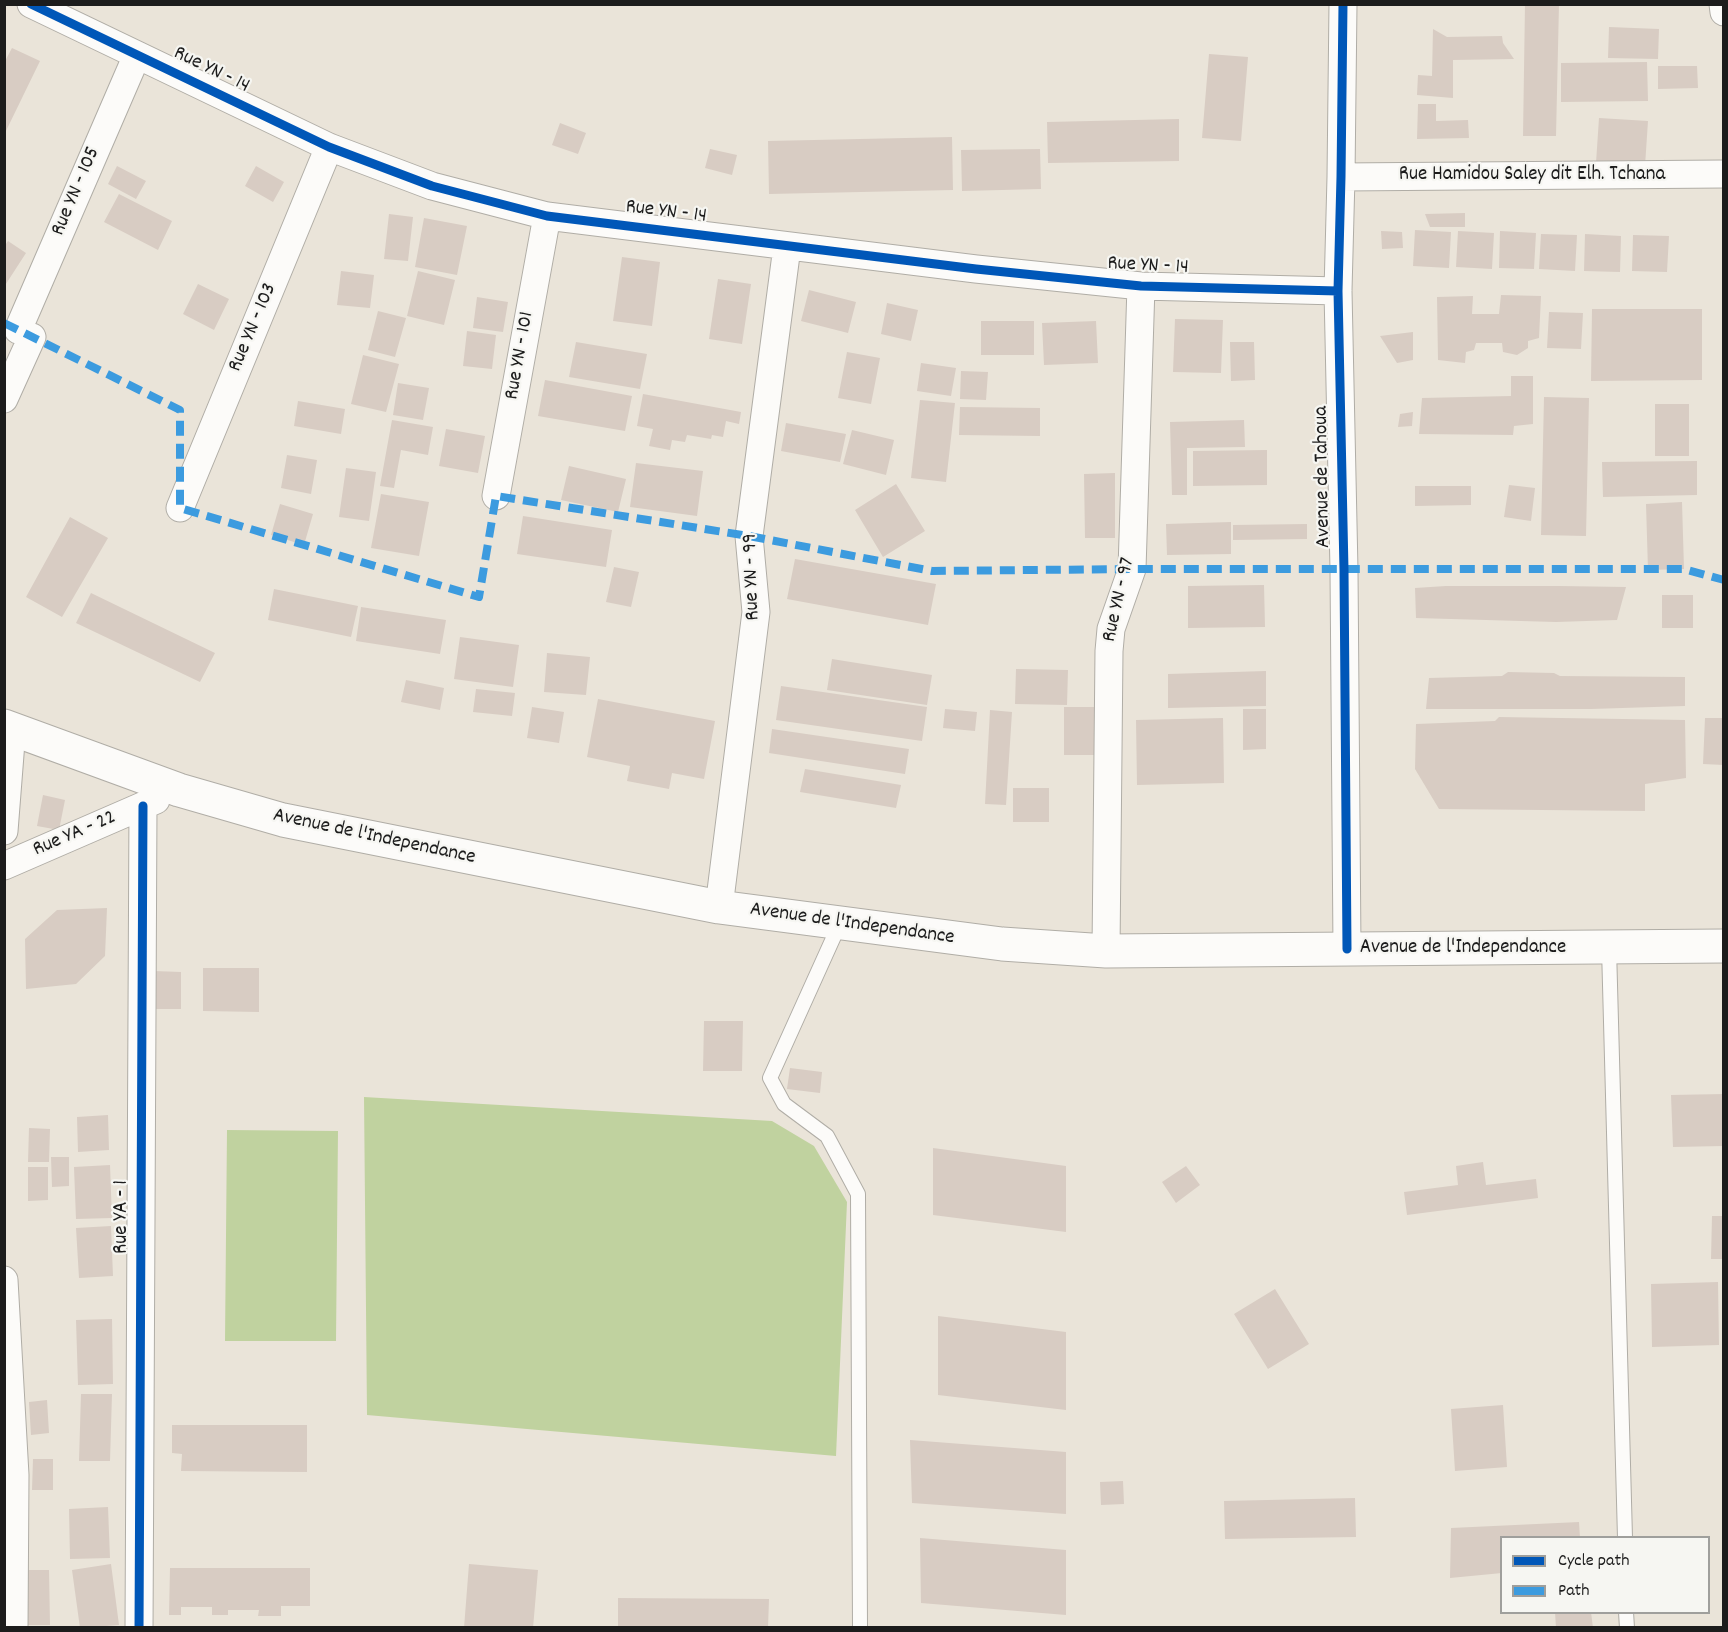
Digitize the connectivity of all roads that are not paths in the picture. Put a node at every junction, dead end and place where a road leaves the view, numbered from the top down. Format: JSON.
{"nodes":[{"id":1,"x":31,"y":4,"type":"edge"},
{"id":2,"x":1343,"y":4,"type":"edge"},
{"id":3,"x":1723,"y":4,"type":"edge"},
{"id":4,"x":1724,"y":12,"type":"edge"},
{"id":5,"x":137,"y":55,"type":"junction"},
{"id":6,"x":329,"y":147,"type":"junction"},
{"id":7,"x":1724,"y":174,"type":"edge"},
{"id":8,"x":1341,"y":177,"type":"junction"},
{"id":9,"x":546,"y":216,"type":"junction"},
{"id":10,"x":787,"y":247,"type":"junction"},
{"id":11,"x":1141,"y":286,"type":"junction"},
{"id":12,"x":1338,"y":291,"type":"junction"},
{"id":13,"x":4,"y":399,"type":"edge"},
{"id":14,"x":496,"y":496,"type":"dead end"},
{"id":15,"x":180,"y":508,"type":"dead end"},
{"id":16,"x":8,"y":728,"type":"edge"},
{"id":17,"x":179,"y":790,"type":"junction"},
{"id":18,"x":143,"y":806,"type":"junction"},
{"id":19,"x":4,"y":831,"type":"edge"},
{"id":20,"x":4,"y":866,"type":"edge"},
{"id":21,"x":719,"y":907,"type":"junction"},
{"id":22,"x":840,"y":923,"type":"junction"},
{"id":23,"x":1724,"y":946,"type":"edge"},
{"id":24,"x":1610,"y":948,"type":"junction"},
{"id":25,"x":1347,"y":949,"type":"junction"},
{"id":26,"x":1106,"y":951,"type":"junction"},
{"id":27,"x":4,"y":1280,"type":"edge"},
{"id":28,"x":10,"y":1475,"type":"edge"},
{"id":29,"x":1624,"y":1536,"type":"edge"},
{"id":30,"x":14,"y":1628,"type":"edge"},
{"id":31,"x":139,"y":1628,"type":"edge"},
{"id":32,"x":860,"y":1628,"type":"edge"}],
"edges":[{"from":1,"to":5,"type":"street","name":"Rue YN - 14"},
{"from":2,"to":8,"type":"street","name":"Avenue de Tahoua"},
{"from":3,"to":4,"type":"street"},
{"from":5,"to":6,"type":"street","name":"Rue YN - 14"},
{"from":5,"to":13,"type":"street","name":"Rue YN - 105"},
{"from":6,"to":9,"type":"street","name":"Rue YN - 14"},
{"from":6,"to":15,"type":"street","name":"Rue YN - 103"},
{"from":7,"to":8,"type":"street","name":"Rue Hamidou Saley dit Elh. Tchana"},
{"from":8,"to":12,"type":"street","name":"Avenue de Tahoua"},
{"from":9,"to":10,"type":"street","name":"Rue YN - 14"},
{"from":9,"to":14,"type":"street","name":"Rue YN - 101"},
{"from":10,"to":11,"type":"street","name":"Rue YN - 14"},
{"from":10,"to":21,"type":"street","name":"Rue YN - 99"},
{"from":11,"to":12,"type":"street","name":"Rue YN - 14"},
{"from":11,"to":26,"type":"street","name":"Rue YN - 97"},
{"from":12,"to":25,"type":"street","name":"Avenue de Tahoua"},
{"from":16,"to":17,"type":"highway","name":"Avenue de l'Independance"},
{"from":16,"to":19,"type":"street"},
{"from":17,"to":18,"type":"street","name":"Rue YA - 22"},
{"from":17,"to":21,"type":"highway","name":"Avenue de l'Independance"},
{"from":18,"to":20,"type":"street","name":"Rue YA - 22"},
{"from":18,"to":31,"type":"street","name":"Rue YA - 1"},
{"from":21,"to":22,"type":"highway","name":"Avenue de l'Independance"},
{"from":22,"to":26,"type":"highway","name":"Avenue de l'Independance"},
{"from":22,"to":32,"type":"lane"},
{"from":23,"to":24,"type":"highway","name":"Avenue de l'Independance"},
{"from":24,"to":25,"type":"highway","name":"Avenue de l'Independance"},
{"from":24,"to":29,"type":"lane"},
{"from":25,"to":26,"type":"highway","name":"Avenue de l'Independance"},
{"from":27,"to":28,"type":"street"},
{"from":28,"to":30,"type":"street"}]}
